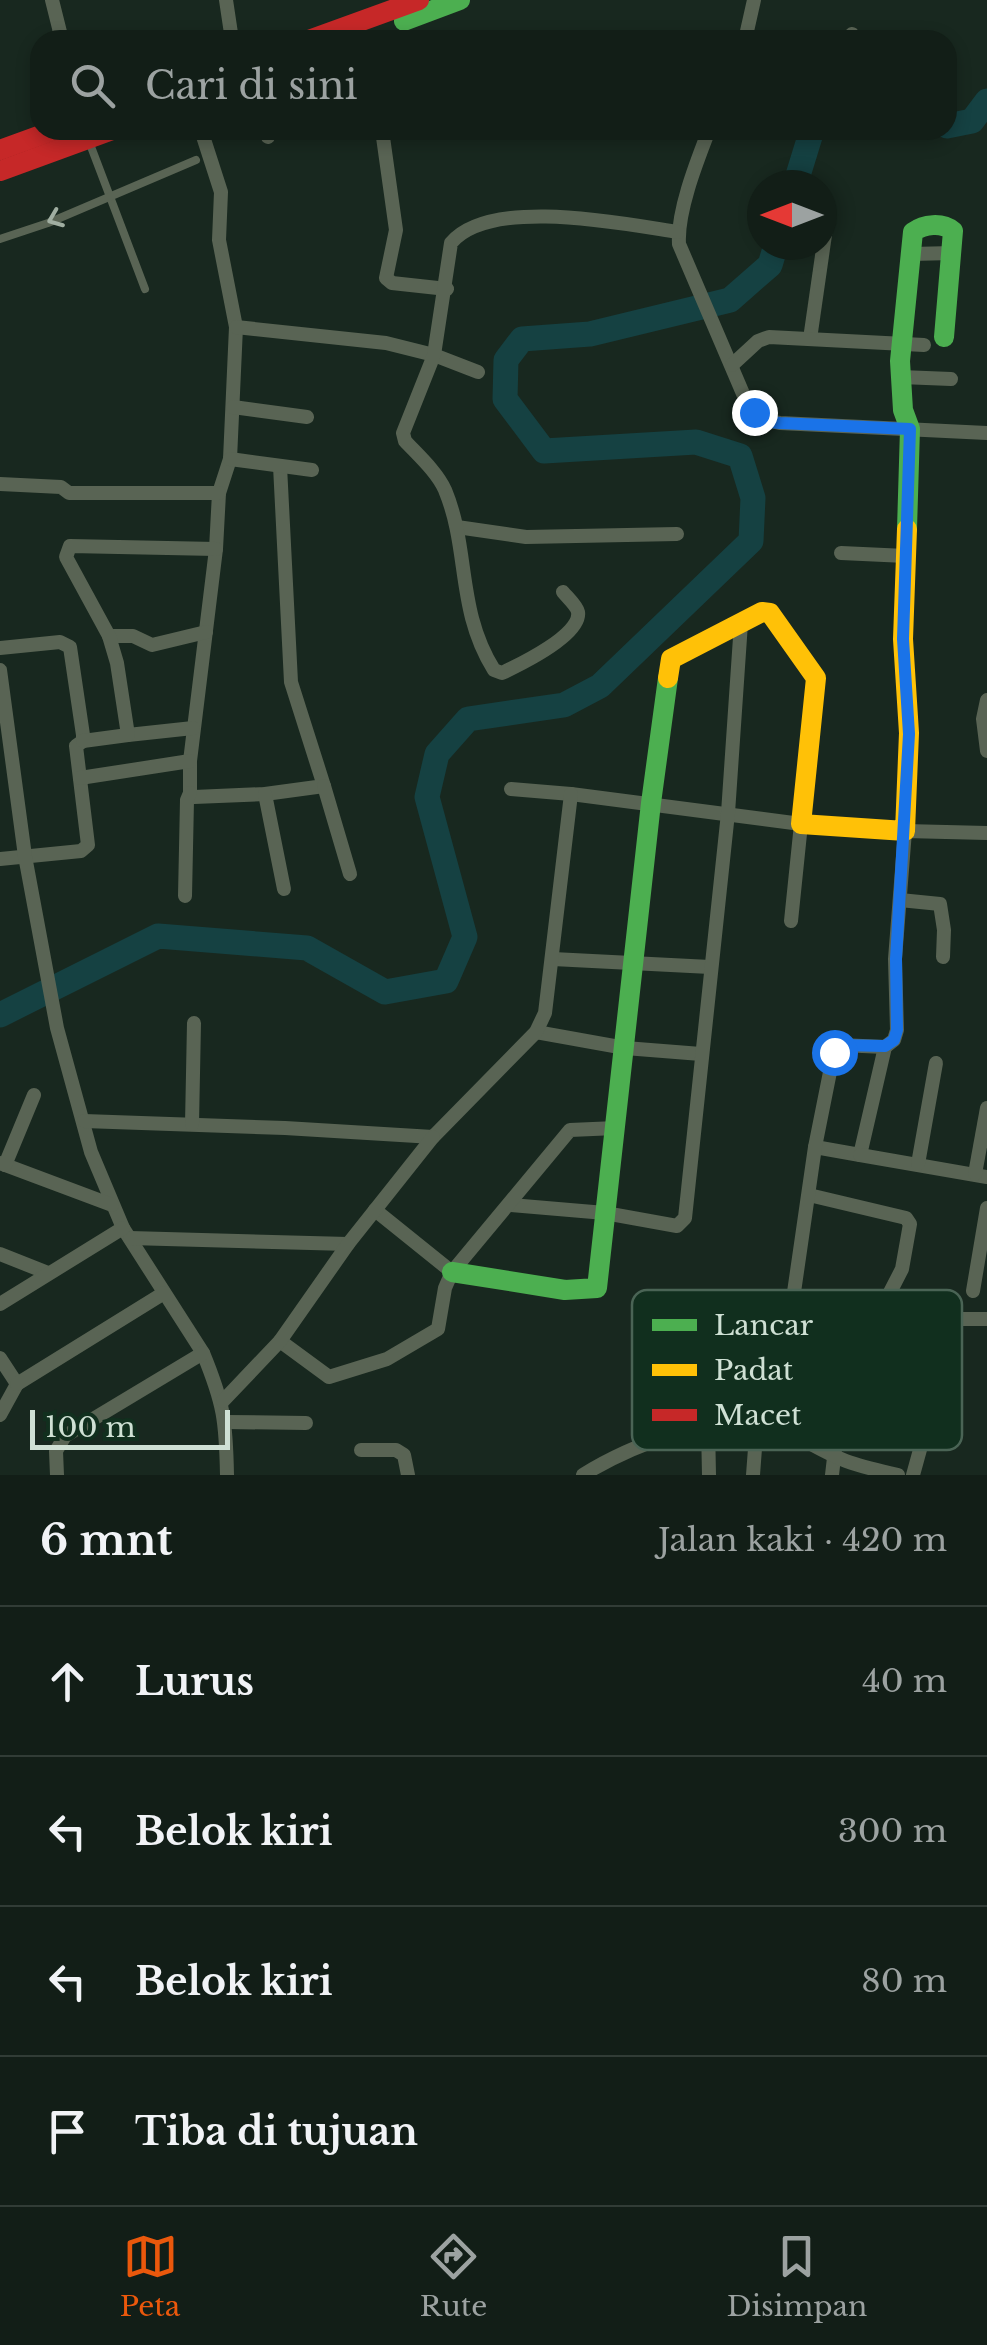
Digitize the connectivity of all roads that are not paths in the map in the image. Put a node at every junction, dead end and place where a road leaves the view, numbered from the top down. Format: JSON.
{"nodes":[{"id":1,"x":52,"y":0,"type":"edge"},
{"id":2,"x":226,"y":0,"type":"edge"},
{"id":3,"x":419,"y":0,"type":"edge"},
{"id":4,"x":460,"y":0,"type":"edge"},
{"id":5,"x":754,"y":0,"type":"edge"},
{"id":6,"x":60,"y":30,"type":"edge"},
{"id":7,"x":230,"y":30,"type":"edge"},
{"id":8,"x":336,"y":30,"type":"edge"},
{"id":9,"x":378,"y":30,"type":"edge"},
{"id":10,"x":747,"y":30,"type":"edge"},
{"id":11,"x":30,"y":139,"type":"edge"},
{"id":12,"x":88,"y":140,"type":"joint"},
{"id":13,"x":204,"y":140,"type":"edge"},
{"id":14,"x":383,"y":140,"type":"edge"},
{"id":15,"x":706,"y":140,"type":"edge"},
{"id":16,"x":0,"y":150,"type":"edge"},
{"id":17,"x":196,"y":160,"type":"dead end"},
{"id":18,"x":0,"y":171,"type":"edge"},
{"id":19,"x":109,"y":196,"type":"junction"},
{"id":20,"x":678,"y":232,"type":"junction"},
{"id":21,"x":0,"y":239,"type":"edge"},
{"id":22,"x":821,"y":260,"type":"edge"},
{"id":23,"x":145,"y":289,"type":"dead end"},
{"id":24,"x":446,"y":289,"type":"junction"},
{"id":25,"x":236,"y":327,"type":"junction"},
{"id":26,"x":810,"y":340,"type":"junction"},
{"id":27,"x":934,"y":341,"type":"joint"},
{"id":28,"x":901,"y":345,"type":"junction"},
{"id":29,"x":434,"y":356,"type":"junction"},
{"id":30,"x":730,"y":360,"type":"junction"},
{"id":31,"x":478,"y":372,"type":"dead end"},
{"id":32,"x":901,"y":377,"type":"junction"},
{"id":33,"x":951,"y":378,"type":"dead end"},
{"id":34,"x":233,"y":407,"type":"junction"},
{"id":35,"x":307,"y":417,"type":"dead end"},
{"id":36,"x":910,"y":429,"type":"junction"},
{"id":37,"x":987,"y":433,"type":"edge"},
{"id":38,"x":230,"y":459,"type":"junction"},
{"id":39,"x":280,"y":466,"type":"junction"},
{"id":40,"x":312,"y":470,"type":"dead end"},
{"id":41,"x":0,"y":484,"type":"edge"},
{"id":42,"x":218,"y":493,"type":"junction"},
{"id":43,"x":457,"y":527,"type":"junction"},
{"id":44,"x":677,"y":534,"type":"dead end"},
{"id":45,"x":216,"y":549,"type":"junction"},
{"id":46,"x":841,"y":553,"type":"dead end"},
{"id":47,"x":906,"y":556,"type":"junction"},
{"id":48,"x":563,"y":592,"type":"dead end"},
{"id":49,"x":741,"y":624,"type":"junction"},
{"id":50,"x":206,"y":632,"type":"junction"},
{"id":51,"x":109,"y":636,"type":"junction"},
{"id":52,"x":0,"y":648,"type":"edge"},
{"id":53,"x":0,"y":670,"type":"edge"},
{"id":54,"x":987,"y":700,"type":"edge"},
{"id":55,"x":193,"y":728,"type":"junction"},
{"id":56,"x":128,"y":735,"type":"junction"},
{"id":57,"x":83,"y":742,"type":"junction"},
{"id":58,"x":987,"y":752,"type":"edge"},
{"id":59,"x":190,"y":761,"type":"junction"},
{"id":60,"x":80,"y":778,"type":"junction"},
{"id":61,"x":324,"y":786,"type":"junction"},
{"id":62,"x":511,"y":789,"type":"dead end"},
{"id":63,"x":190,"y":793,"type":"junction"},
{"id":64,"x":266,"y":794,"type":"junction"},
{"id":65,"x":571,"y":794,"type":"junction"},
{"id":66,"x":650,"y":804,"type":"junction"},
{"id":67,"x":728,"y":813,"type":"junction"},
{"id":68,"x":801,"y":824,"type":"junction"},
{"id":69,"x":905,"y":832,"type":"junction"},
{"id":70,"x":987,"y":833,"type":"edge"},
{"id":71,"x":25,"y":856,"type":"junction"},
{"id":72,"x":0,"y":860,"type":"edge"},
{"id":73,"x":350,"y":874,"type":"dead end"},
{"id":74,"x":284,"y":889,"type":"dead end"},
{"id":75,"x":186,"y":896,"type":"dead end"},
{"id":76,"x":900,"y":900,"type":"junction"},
{"id":77,"x":791,"y":920,"type":"dead end"},
{"id":78,"x":943,"y":957,"type":"dead end"},
{"id":79,"x":552,"y":958,"type":"junction"},
{"id":80,"x":634,"y":964,"type":"junction"},
{"id":81,"x":710,"y":967,"type":"junction"},
{"id":82,"x":194,"y":1024,"type":"dead end"},
{"id":83,"x":536,"y":1032,"type":"junction"},
{"id":84,"x":885,"y":1046,"type":"junction"},
{"id":85,"x":626,"y":1048,"type":"junction"},
{"id":86,"x":701,"y":1054,"type":"junction"},
{"id":87,"x":936,"y":1063,"type":"dead end"},
{"id":88,"x":34,"y":1095,"type":"dead end"},
{"id":89,"x":987,"y":1108,"type":"edge"},
{"id":90,"x":84,"y":1122,"type":"junction"},
{"id":91,"x":192,"y":1124,"type":"junction"},
{"id":92,"x":616,"y":1128,"type":"junction"},
{"id":93,"x":433,"y":1137,"type":"junction"},
{"id":94,"x":815,"y":1147,"type":"junction"},
{"id":95,"x":860,"y":1155,"type":"junction"},
{"id":96,"x":2,"y":1164,"type":"edge"},
{"id":97,"x":918,"y":1164,"type":"junction"},
{"id":98,"x":981,"y":1176,"type":"edge"},
{"id":99,"x":810,"y":1195,"type":"junction"},
{"id":100,"x":112,"y":1205,"type":"junction"},
{"id":101,"x":511,"y":1205,"type":"junction"},
{"id":102,"x":987,"y":1208,"type":"edge"},
{"id":103,"x":375,"y":1210,"type":"junction"},
{"id":104,"x":606,"y":1213,"type":"junction"},
{"id":105,"x":127,"y":1233,"type":"junction"},
{"id":106,"x":348,"y":1244,"type":"junction"},
{"id":107,"x":0,"y":1254,"type":"edge"},
{"id":108,"x":48,"y":1272,"type":"junction"},
{"id":109,"x":452,"y":1272,"type":"junction"},
{"id":110,"x":795,"y":1290,"type":"edge"},
{"id":111,"x":891,"y":1290,"type":"edge"},
{"id":112,"x":973,"y":1291,"type":"dead end"},
{"id":113,"x":164,"y":1294,"type":"junction"},
{"id":114,"x":0,"y":1304,"type":"edge"},
{"id":115,"x":280,"y":1341,"type":"junction"},
{"id":116,"x":203,"y":1353,"type":"junction"},
{"id":117,"x":0,"y":1358,"type":"edge"},
{"id":118,"x":17,"y":1384,"type":"junction"},
{"id":119,"x":222,"y":1401,"type":"junction"},
{"id":120,"x":0,"y":1415,"type":"edge"},
{"id":121,"x":226,"y":1422,"type":"junction"},
{"id":122,"x":306,"y":1422,"type":"dead end"},
{"id":123,"x":361,"y":1450,"type":"dead end"},
{"id":124,"x":634,"y":1450,"type":"edge"},
{"id":125,"x":708,"y":1450,"type":"edge"},
{"id":126,"x":755,"y":1450,"type":"edge"},
{"id":127,"x":822,"y":1450,"type":"edge"},
{"id":128,"x":835,"y":1450,"type":"edge"},
{"id":129,"x":921,"y":1450,"type":"edge"},
{"id":130,"x":834,"y":1456,"type":"junction"},
{"id":131,"x":57,"y":1475,"type":"edge"},
{"id":132,"x":227,"y":1475,"type":"edge"},
{"id":133,"x":408,"y":1475,"type":"edge"},
{"id":134,"x":583,"y":1475,"type":"edge"},
{"id":135,"x":709,"y":1475,"type":"edge"},
{"id":136,"x":753,"y":1475,"type":"edge"},
{"id":137,"x":832,"y":1475,"type":"edge"},
{"id":138,"x":898,"y":1475,"type":"edge"},
{"id":139,"x":914,"y":1475,"type":"edge"}],
"edges":[{"from":1,"to":6,"type":"street"},
{"from":2,"to":7,"type":"street"},
{"from":3,"to":8,"type":"main road"},
{"from":4,"to":9,"type":"main road"},
{"from":5,"to":10,"type":"street"},
{"from":11,"to":16,"type":"main road"},
{"from":12,"to":18,"type":"main road"},
{"from":12,"to":19,"type":"lane"},
{"from":13,"to":25,"type":"street"},
{"from":14,"to":24,"type":"street"},
{"from":15,"to":20,"type":"street"},
{"from":17,"to":19,"type":"lane"},
{"from":19,"to":21,"type":"lane","one_way":true},
{"from":19,"to":23,"type":"lane"},
{"from":20,"to":24,"type":"street"},
{"from":20,"to":30,"type":"street"},
{"from":22,"to":26,"type":"street"},
{"from":24,"to":29,"type":"street"},
{"from":25,"to":29,"type":"street"},
{"from":25,"to":34,"type":"street"},
{"from":26,"to":28,"type":"street"},
{"from":26,"to":30,"type":"street"},
{"from":27,"to":28,"type":"street"},
{"from":27,"to":28,"type":"main road"},
{"from":28,"to":32,"type":"main road"},
{"from":29,"to":31,"type":"street"},
{"from":29,"to":43,"type":"street"},
{"from":30,"to":36,"type":"street"},
{"from":32,"to":33,"type":"street"},
{"from":32,"to":36,"type":"main road"},
{"from":34,"to":35,"type":"street"},
{"from":34,"to":38,"type":"street"},
{"from":36,"to":37,"type":"street"},
{"from":36,"to":47,"type":"main road"},
{"from":38,"to":39,"type":"street"},
{"from":38,"to":42,"type":"street"},
{"from":39,"to":40,"type":"street"},
{"from":39,"to":61,"type":"street"},
{"from":41,"to":42,"type":"street"},
{"from":42,"to":45,"type":"street"},
{"from":43,"to":44,"type":"street"},
{"from":43,"to":48,"type":"street"},
{"from":45,"to":50,"type":"street"},
{"from":45,"to":51,"type":"street"},
{"from":46,"to":47,"type":"street"},
{"from":47,"to":69,"type":"main road"},
{"from":49,"to":66,"type":"main road"},
{"from":49,"to":67,"type":"street"},
{"from":49,"to":68,"type":"main road"},
{"from":50,"to":51,"type":"street"},
{"from":50,"to":55,"type":"street"},
{"from":51,"to":56,"type":"street"},
{"from":52,"to":57,"type":"street"},
{"from":53,"to":71,"type":"street"},
{"from":54,"to":58,"type":"street"},
{"from":55,"to":56,"type":"street"},
{"from":55,"to":59,"type":"street"},
{"from":56,"to":57,"type":"street"},
{"from":57,"to":60,"type":"street"},
{"from":59,"to":60,"type":"street"},
{"from":59,"to":63,"type":"street"},
{"from":60,"to":71,"type":"street"},
{"from":61,"to":64,"type":"street"},
{"from":61,"to":73,"type":"street"},
{"from":62,"to":65,"type":"street"},
{"from":63,"to":64,"type":"street"},
{"from":63,"to":75,"type":"street"},
{"from":64,"to":74,"type":"street"},
{"from":65,"to":66,"type":"street"},
{"from":65,"to":79,"type":"street"},
{"from":66,"to":67,"type":"street"},
{"from":66,"to":80,"type":"main road"},
{"from":67,"to":68,"type":"street"},
{"from":67,"to":81,"type":"street"},
{"from":68,"to":69,"type":"main road"},
{"from":68,"to":77,"type":"street"},
{"from":69,"to":70,"type":"street"},
{"from":69,"to":76,"type":"street"},
{"from":71,"to":72,"type":"street"},
{"from":71,"to":90,"type":"street"},
{"from":76,"to":78,"type":"street"},
{"from":76,"to":84,"type":"street"},
{"from":79,"to":80,"type":"street"},
{"from":79,"to":83,"type":"street"},
{"from":80,"to":81,"type":"street"},
{"from":80,"to":85,"type":"main road"},
{"from":81,"to":86,"type":"street"},
{"from":82,"to":91,"type":"street"},
{"from":83,"to":85,"type":"street"},
{"from":83,"to":93,"type":"street"},
{"from":84,"to":94,"type":"street"},
{"from":84,"to":95,"type":"street"},
{"from":85,"to":86,"type":"street"},
{"from":85,"to":92,"type":"main road"},
{"from":86,"to":104,"type":"street"},
{"from":87,"to":97,"type":"street"},
{"from":88,"to":96,"type":"street"},
{"from":89,"to":98,"type":"street"},
{"from":90,"to":91,"type":"street"},
{"from":90,"to":100,"type":"street"},
{"from":91,"to":93,"type":"street"},
{"from":92,"to":101,"type":"street"},
{"from":92,"to":104,"type":"main road"},
{"from":93,"to":103,"type":"street"},
{"from":94,"to":95,"type":"street"},
{"from":94,"to":99,"type":"street"},
{"from":95,"to":97,"type":"street"},
{"from":96,"to":100,"type":"street"},
{"from":97,"to":98,"type":"street"},
{"from":99,"to":110,"type":"street"},
{"from":99,"to":111,"type":"street"},
{"from":100,"to":105,"type":"street"},
{"from":101,"to":104,"type":"street"},
{"from":101,"to":109,"type":"street"},
{"from":102,"to":112,"type":"street"},
{"from":103,"to":106,"type":"street"},
{"from":103,"to":109,"type":"street"},
{"from":104,"to":109,"type":"main road"},
{"from":105,"to":106,"type":"street"},
{"from":105,"to":108,"type":"street"},
{"from":105,"to":113,"type":"street"},
{"from":106,"to":115,"type":"street"},
{"from":107,"to":108,"type":"street"},
{"from":108,"to":114,"type":"street"},
{"from":109,"to":115,"type":"street"},
{"from":113,"to":116,"type":"street"},
{"from":113,"to":118,"type":"street"},
{"from":115,"to":119,"type":"street"},
{"from":116,"to":119,"type":"street"},
{"from":116,"to":131,"type":"street"},
{"from":117,"to":118,"type":"street"},
{"from":118,"to":120,"type":"street"},
{"from":119,"to":121,"type":"street"},
{"from":121,"to":122,"type":"street"},
{"from":121,"to":132,"type":"street"},
{"from":123,"to":133,"type":"street"},
{"from":124,"to":134,"type":"street"},
{"from":125,"to":135,"type":"street"},
{"from":126,"to":136,"type":"street"},
{"from":127,"to":130,"type":"street"},
{"from":128,"to":130,"type":"street"},
{"from":129,"to":139,"type":"street"},
{"from":130,"to":137,"type":"street"},
{"from":130,"to":138,"type":"street"}]}
